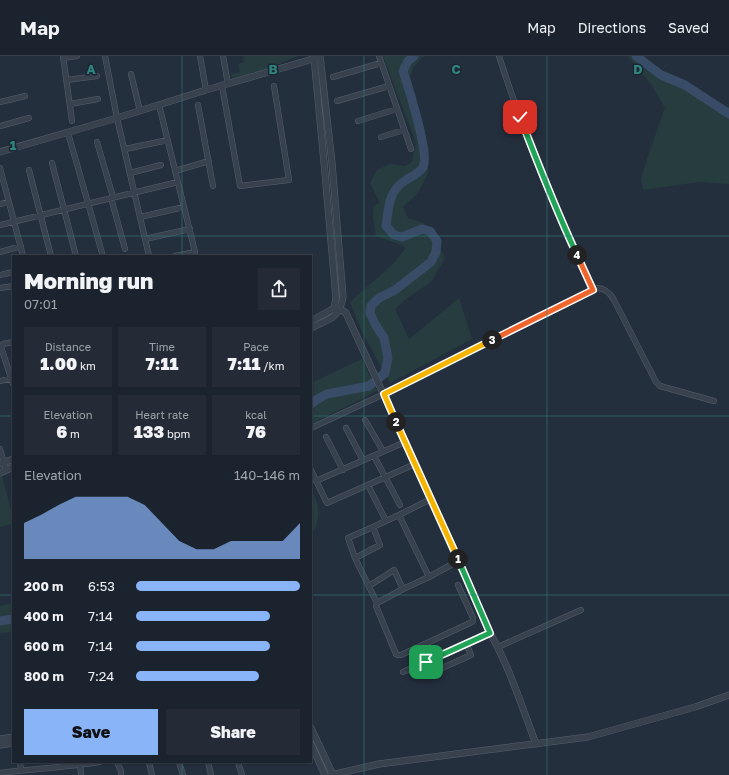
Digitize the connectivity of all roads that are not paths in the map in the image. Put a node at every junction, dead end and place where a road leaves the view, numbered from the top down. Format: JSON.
{"nodes":[{"id":1,"x":77,"y":56,"type":"edge"},
{"id":2,"x":105,"y":56,"type":"edge"},
{"id":3,"x":200,"y":56,"type":"edge"},
{"id":4,"x":223,"y":56,"type":"edge"},
{"id":5,"x":379,"y":56,"type":"edge"},
{"id":6,"x":499,"y":56,"type":"edge"},
{"id":7,"x":63,"y":57,"type":"edge"},
{"id":8,"x":317,"y":57,"type":"edge"},
{"id":9,"x":381,"y":63,"type":"junction"},
{"id":10,"x":131,"y":74,"type":"dead end"},
{"id":11,"x":97,"y":76,"type":"dead end"},
{"id":12,"x":333,"y":77,"type":"dead end"},
{"id":13,"x":66,"y":80,"type":"junction"},
{"id":14,"x":228,"y":84,"type":"junction"},
{"id":15,"x":222,"y":86,"type":"junction"},
{"id":16,"x":274,"y":86,"type":"dead end"},
{"id":17,"x":389,"y":86,"type":"junction"},
{"id":18,"x":206,"y":90,"type":"junction"},
{"id":19,"x":25,"y":96,"type":"dead end"},
{"id":20,"x":98,"y":99,"type":"dead end"},
{"id":21,"x":337,"y":101,"type":"dead end"},
{"id":22,"x":0,"y":102,"type":"edge"},
{"id":23,"x":70,"y":104,"type":"junction"},
{"id":24,"x":159,"y":105,"type":"junction"},
{"id":25,"x":198,"y":105,"type":"dead end"},
{"id":26,"x":397,"y":108,"type":"junction"},
{"id":27,"x":140,"y":111,"type":"junction"},
{"id":28,"x":29,"y":118,"type":"dead end"},
{"id":29,"x":117,"y":118,"type":"junction"},
{"id":30,"x":72,"y":121,"type":"dead end"},
{"id":31,"x":358,"y":121,"type":"dead end"},
{"id":32,"x":0,"y":126,"type":"edge"},
{"id":33,"x":404,"y":130,"type":"junction"},
{"id":34,"x":68,"y":133,"type":"junction"},
{"id":35,"x":381,"y":137,"type":"dead end"},
{"id":36,"x":168,"y":140,"type":"junction"},
{"id":37,"x":96,"y":142,"type":"dead end"},
{"id":38,"x":124,"y":149,"type":"junction"},
{"id":39,"x":411,"y":149,"type":"dead end"},
{"id":40,"x":0,"y":152,"type":"edge"},
{"id":41,"x":209,"y":161,"type":"junction"},
{"id":42,"x":52,"y":163,"type":"dead end"},
{"id":43,"x":161,"y":165,"type":"dead end"},
{"id":44,"x":0,"y":168,"type":"edge"},
{"id":45,"x":29,"y":170,"type":"dead end"},
{"id":46,"x":175,"y":171,"type":"junction"},
{"id":47,"x":130,"y":172,"type":"junction"},
{"id":48,"x":1,"y":179,"type":"edge"},
{"id":49,"x":178,"y":182,"type":"junction"},
{"id":50,"x":213,"y":186,"type":"dead end"},
{"id":51,"x":135,"y":192,"type":"junction"},
{"id":52,"x":112,"y":198,"type":"junction"},
{"id":53,"x":9,"y":202,"type":"junction"},
{"id":54,"x":88,"y":203,"type":"junction"},
{"id":55,"x":0,"y":204,"type":"edge"},
{"id":56,"x":184,"y":207,"type":"junction"},
{"id":57,"x":64,"y":209,"type":"junction"},
{"id":58,"x":41,"y":215,"type":"junction"},
{"id":59,"x":140,"y":217,"type":"junction"},
{"id":60,"x":14,"y":221,"type":"junction"},
{"id":61,"x":0,"y":225,"type":"edge"},
{"id":62,"x":190,"y":229,"type":"junction"},
{"id":63,"x":145,"y":239,"type":"junction"},
{"id":64,"x":21,"y":246,"type":"junction"},
{"id":65,"x":125,"y":249,"type":"dead end"},
{"id":66,"x":0,"y":252,"type":"edge"},
{"id":67,"x":102,"y":253,"type":"dead end"},
{"id":68,"x":23,"y":255,"type":"edge"},
{"id":69,"x":51,"y":255,"type":"edge"},
{"id":70,"x":76,"y":255,"type":"edge"},
{"id":71,"x":149,"y":255,"type":"edge"},
{"id":72,"x":182,"y":255,"type":"edge"},
{"id":73,"x":12,"y":272,"type":"edge"},
{"id":74,"x":0,"y":275,"type":"edge"},
{"id":75,"x":12,"y":286,"type":"edge"},
{"id":76,"x":0,"y":288,"type":"edge"},
{"id":77,"x":593,"y":290,"type":"junction"},
{"id":78,"x":337,"y":308,"type":"junction"},
{"id":79,"x":312,"y":320,"type":"edge"},
{"id":80,"x":312,"y":328,"type":"edge"},
{"id":81,"x":12,"y":342,"type":"edge"},
{"id":82,"x":12,"y":380,"type":"edge"},
{"id":83,"x":0,"y":381,"type":"edge"},
{"id":84,"x":383,"y":392,"type":"junction"},
{"id":85,"x":714,"y":401,"type":"dead end"},
{"id":86,"x":365,"y":420,"type":"dead end"},
{"id":87,"x":312,"y":428,"type":"edge"},
{"id":88,"x":346,"y":428,"type":"dead end"},
{"id":89,"x":326,"y":436,"type":"dead end"},
{"id":90,"x":405,"y":442,"type":"junction"},
{"id":91,"x":0,"y":449,"type":"edge"},
{"id":92,"x":383,"y":451,"type":"junction"},
{"id":93,"x":374,"y":456,"type":"junction"},
{"id":94,"x":12,"y":459,"type":"edge"},
{"id":95,"x":363,"y":460,"type":"junction"},
{"id":96,"x":2,"y":464,"type":"edge"},
{"id":97,"x":415,"y":464,"type":"junction"},
{"id":98,"x":343,"y":470,"type":"junction"},
{"id":99,"x":3,"y":471,"type":"edge"},
{"id":100,"x":312,"y":472,"type":"edge"},
{"id":101,"x":386,"y":477,"type":"junction"},
{"id":102,"x":316,"y":480,"type":"junction"},
{"id":103,"x":368,"y":485,"type":"junction"},
{"id":104,"x":431,"y":500,"type":"junction"},
{"id":105,"x":400,"y":505,"type":"dead end"},
{"id":106,"x":399,"y":515,"type":"junction"},
{"id":107,"x":386,"y":521,"type":"junction"},
{"id":108,"x":372,"y":527,"type":"junction"},
{"id":109,"x":355,"y":558,"type":"junction"},
{"id":110,"x":458,"y":561,"type":"junction"},
{"id":111,"x":429,"y":577,"type":"junction"},
{"id":112,"x":458,"y":585,"type":"dead end"},
{"id":113,"x":369,"y":586,"type":"junction"},
{"id":114,"x":403,"y":589,"type":"junction"},
{"id":115,"x":472,"y":592,"type":"junction"},
{"id":116,"x":462,"y":596,"type":"junction"},
{"id":117,"x":376,"y":606,"type":"dead end"},
{"id":118,"x":581,"y":610,"type":"dead end"},
{"id":119,"x":490,"y":633,"type":"junction"},
{"id":120,"x":466,"y":643,"type":"junction"},
{"id":121,"x":498,"y":647,"type":"junction"},
{"id":122,"x":426,"y":662,"type":"junction"},
{"id":123,"x":403,"y":672,"type":"dead end"},
{"id":124,"x":729,"y":695,"type":"edge"},
{"id":125,"x":312,"y":730,"type":"edge"},
{"id":126,"x":12,"y":737,"type":"edge"},
{"id":127,"x":0,"y":739,"type":"edge"},
{"id":128,"x":12,"y":743,"type":"edge"},
{"id":129,"x":536,"y":744,"type":"junction"},
{"id":130,"x":0,"y":745,"type":"edge"},
{"id":131,"x":312,"y":746,"type":"edge"},
{"id":132,"x":20,"y":763,"type":"edge"},
{"id":133,"x":90,"y":763,"type":"edge"},
{"id":134,"x":118,"y":763,"type":"edge"},
{"id":135,"x":149,"y":763,"type":"edge"},
{"id":136,"x":180,"y":763,"type":"edge"},
{"id":137,"x":208,"y":763,"type":"edge"},
{"id":138,"x":238,"y":763,"type":"edge"},
{"id":139,"x":80,"y":764,"type":"edge"},
{"id":140,"x":21,"y":770,"type":"junction"},
{"id":141,"x":0,"y":773,"type":"edge"},
{"id":142,"x":81,"y":775,"type":"edge"},
{"id":143,"x":121,"y":775,"type":"edge"},
{"id":144,"x":152,"y":775,"type":"edge"},
{"id":145,"x":183,"y":775,"type":"edge"},
{"id":146,"x":211,"y":775,"type":"edge"},
{"id":147,"x":242,"y":775,"type":"edge"},
{"id":148,"x":325,"y":775,"type":"edge"},
{"id":149,"x":332,"y":775,"type":"edge"}],
"edges":[{"from":1,"to":7,"type":"street"},
{"from":2,"to":29,"type":"street"},
{"from":3,"to":18,"type":"street"},
{"from":4,"to":14,"type":"street"},
{"from":5,"to":9,"type":"street"},
{"from":6,"to":77,"type":"street"},
{"from":7,"to":13,"type":"street"},
{"from":8,"to":14,"type":"street"},
{"from":8,"to":78,"type":"street"},
{"from":9,"to":12,"type":"street"},
{"from":9,"to":17,"type":"street"},
{"from":10,"to":27,"type":"street"},
{"from":11,"to":13,"type":"street"},
{"from":13,"to":23,"type":"street"},
{"from":14,"to":15,"type":"street"},
{"from":15,"to":16,"type":"street"},
{"from":15,"to":18,"type":"street"},
{"from":17,"to":21,"type":"street"},
{"from":17,"to":26,"type":"street"},
{"from":18,"to":24,"type":"street"},
{"from":19,"to":22,"type":"street"},
{"from":20,"to":23,"type":"street"},
{"from":23,"to":30,"type":"street"},
{"from":24,"to":27,"type":"street"},
{"from":24,"to":36,"type":"street"},
{"from":25,"to":41,"type":"street"},
{"from":26,"to":31,"type":"street"},
{"from":26,"to":33,"type":"street"},
{"from":27,"to":29,"type":"street"},
{"from":28,"to":32,"type":"street"},
{"from":29,"to":34,"type":"street"},
{"from":29,"to":38,"type":"street"},
{"from":33,"to":35,"type":"street"},
{"from":33,"to":39,"type":"street"},
{"from":34,"to":40,"type":"street"},
{"from":34,"to":54,"type":"street"},
{"from":36,"to":38,"type":"street"},
{"from":36,"to":46,"type":"street"},
{"from":37,"to":52,"type":"street"},
{"from":38,"to":47,"type":"street"},
{"from":41,"to":46,"type":"street"},
{"from":41,"to":50,"type":"street"},
{"from":42,"to":57,"type":"street"},
{"from":43,"to":47,"type":"street"},
{"from":44,"to":48,"type":"street"},
{"from":45,"to":58,"type":"street"},
{"from":46,"to":49,"type":"street"},
{"from":47,"to":51,"type":"street"},
{"from":48,"to":53,"type":"street"},
{"from":49,"to":51,"type":"street"},
{"from":49,"to":56,"type":"street"},
{"from":51,"to":52,"type":"street"},
{"from":51,"to":59,"type":"street"},
{"from":52,"to":54,"type":"street"},
{"from":52,"to":65,"type":"street"},
{"from":53,"to":55,"type":"street"},
{"from":53,"to":60,"type":"street"},
{"from":54,"to":57,"type":"street"},
{"from":54,"to":67,"type":"street"},
{"from":56,"to":59,"type":"street"},
{"from":56,"to":62,"type":"street"},
{"from":57,"to":58,"type":"street"},
{"from":57,"to":70,"type":"street"},
{"from":58,"to":60,"type":"street"},
{"from":58,"to":69,"type":"street"},
{"from":59,"to":63,"type":"street"},
{"from":60,"to":61,"type":"street"},
{"from":60,"to":64,"type":"street"},
{"from":62,"to":63,"type":"street"},
{"from":62,"to":72,"type":"street"},
{"from":63,"to":71,"type":"street"},
{"from":64,"to":66,"type":"street"},
{"from":64,"to":68,"type":"street"},
{"from":73,"to":74,"type":"street"},
{"from":75,"to":76,"type":"street"},
{"from":77,"to":84,"type":"street"},
{"from":77,"to":85,"type":"street"},
{"from":78,"to":79,"type":"street"},
{"from":78,"to":80,"type":"street"},
{"from":78,"to":84,"type":"street"},
{"from":81,"to":82,"type":"street"},
{"from":82,"to":83,"type":"street"},
{"from":84,"to":87,"type":"street"},
{"from":84,"to":90,"type":"street"},
{"from":86,"to":92,"type":"street"},
{"from":88,"to":95,"type":"street"},
{"from":89,"to":98,"type":"street"},
{"from":90,"to":92,"type":"street"},
{"from":90,"to":97,"type":"street"},
{"from":91,"to":96,"type":"street"},
{"from":92,"to":93,"type":"street"},
{"from":93,"to":95,"type":"street"},
{"from":93,"to":101,"type":"street"},
{"from":94,"to":96,"type":"street"},
{"from":95,"to":98,"type":"street"},
{"from":96,"to":99,"type":"street"},
{"from":97,"to":101,"type":"street"},
{"from":97,"to":104,"type":"street"},
{"from":98,"to":102,"type":"street"},
{"from":100,"to":102,"type":"street"},
{"from":101,"to":103,"type":"street"},
{"from":101,"to":105,"type":"street"},
{"from":102,"to":103,"type":"street"},
{"from":103,"to":107,"type":"street"},
{"from":104,"to":106,"type":"street"},
{"from":104,"to":110,"type":"street"},
{"from":106,"to":107,"type":"street"},
{"from":106,"to":111,"type":"street"},
{"from":107,"to":108,"type":"street"},
{"from":108,"to":109,"type":"street"},
{"from":108,"to":109,"type":"street"},
{"from":109,"to":113,"type":"street"},
{"from":110,"to":111,"type":"street"},
{"from":110,"to":115,"type":"street"},
{"from":111,"to":114,"type":"street"},
{"from":112,"to":116,"type":"street"},
{"from":113,"to":114,"type":"street"},
{"from":113,"to":114,"type":"street"},
{"from":115,"to":116,"type":"street"},
{"from":115,"to":119,"type":"street"},
{"from":116,"to":117,"type":"street"},
{"from":118,"to":121,"type":"street"},
{"from":119,"to":120,"type":"street"},
{"from":119,"to":121,"type":"street"},
{"from":120,"to":122,"type":"street"},
{"from":120,"to":122,"type":"street"},
{"from":121,"to":129,"type":"street"},
{"from":122,"to":123,"type":"street"},
{"from":124,"to":129,"type":"street"},
{"from":125,"to":149,"type":"street"},
{"from":126,"to":127,"type":"street"},
{"from":128,"to":130,"type":"street"},
{"from":129,"to":149,"type":"street"},
{"from":131,"to":148,"type":"street"},
{"from":132,"to":140,"type":"street"},
{"from":133,"to":139,"type":"street"},
{"from":134,"to":143,"type":"street"},
{"from":135,"to":144,"type":"street"},
{"from":136,"to":145,"type":"street"},
{"from":137,"to":146,"type":"street"},
{"from":138,"to":147,"type":"street"},
{"from":139,"to":140,"type":"street"},
{"from":139,"to":142,"type":"street"},
{"from":140,"to":141,"type":"street"}]}
